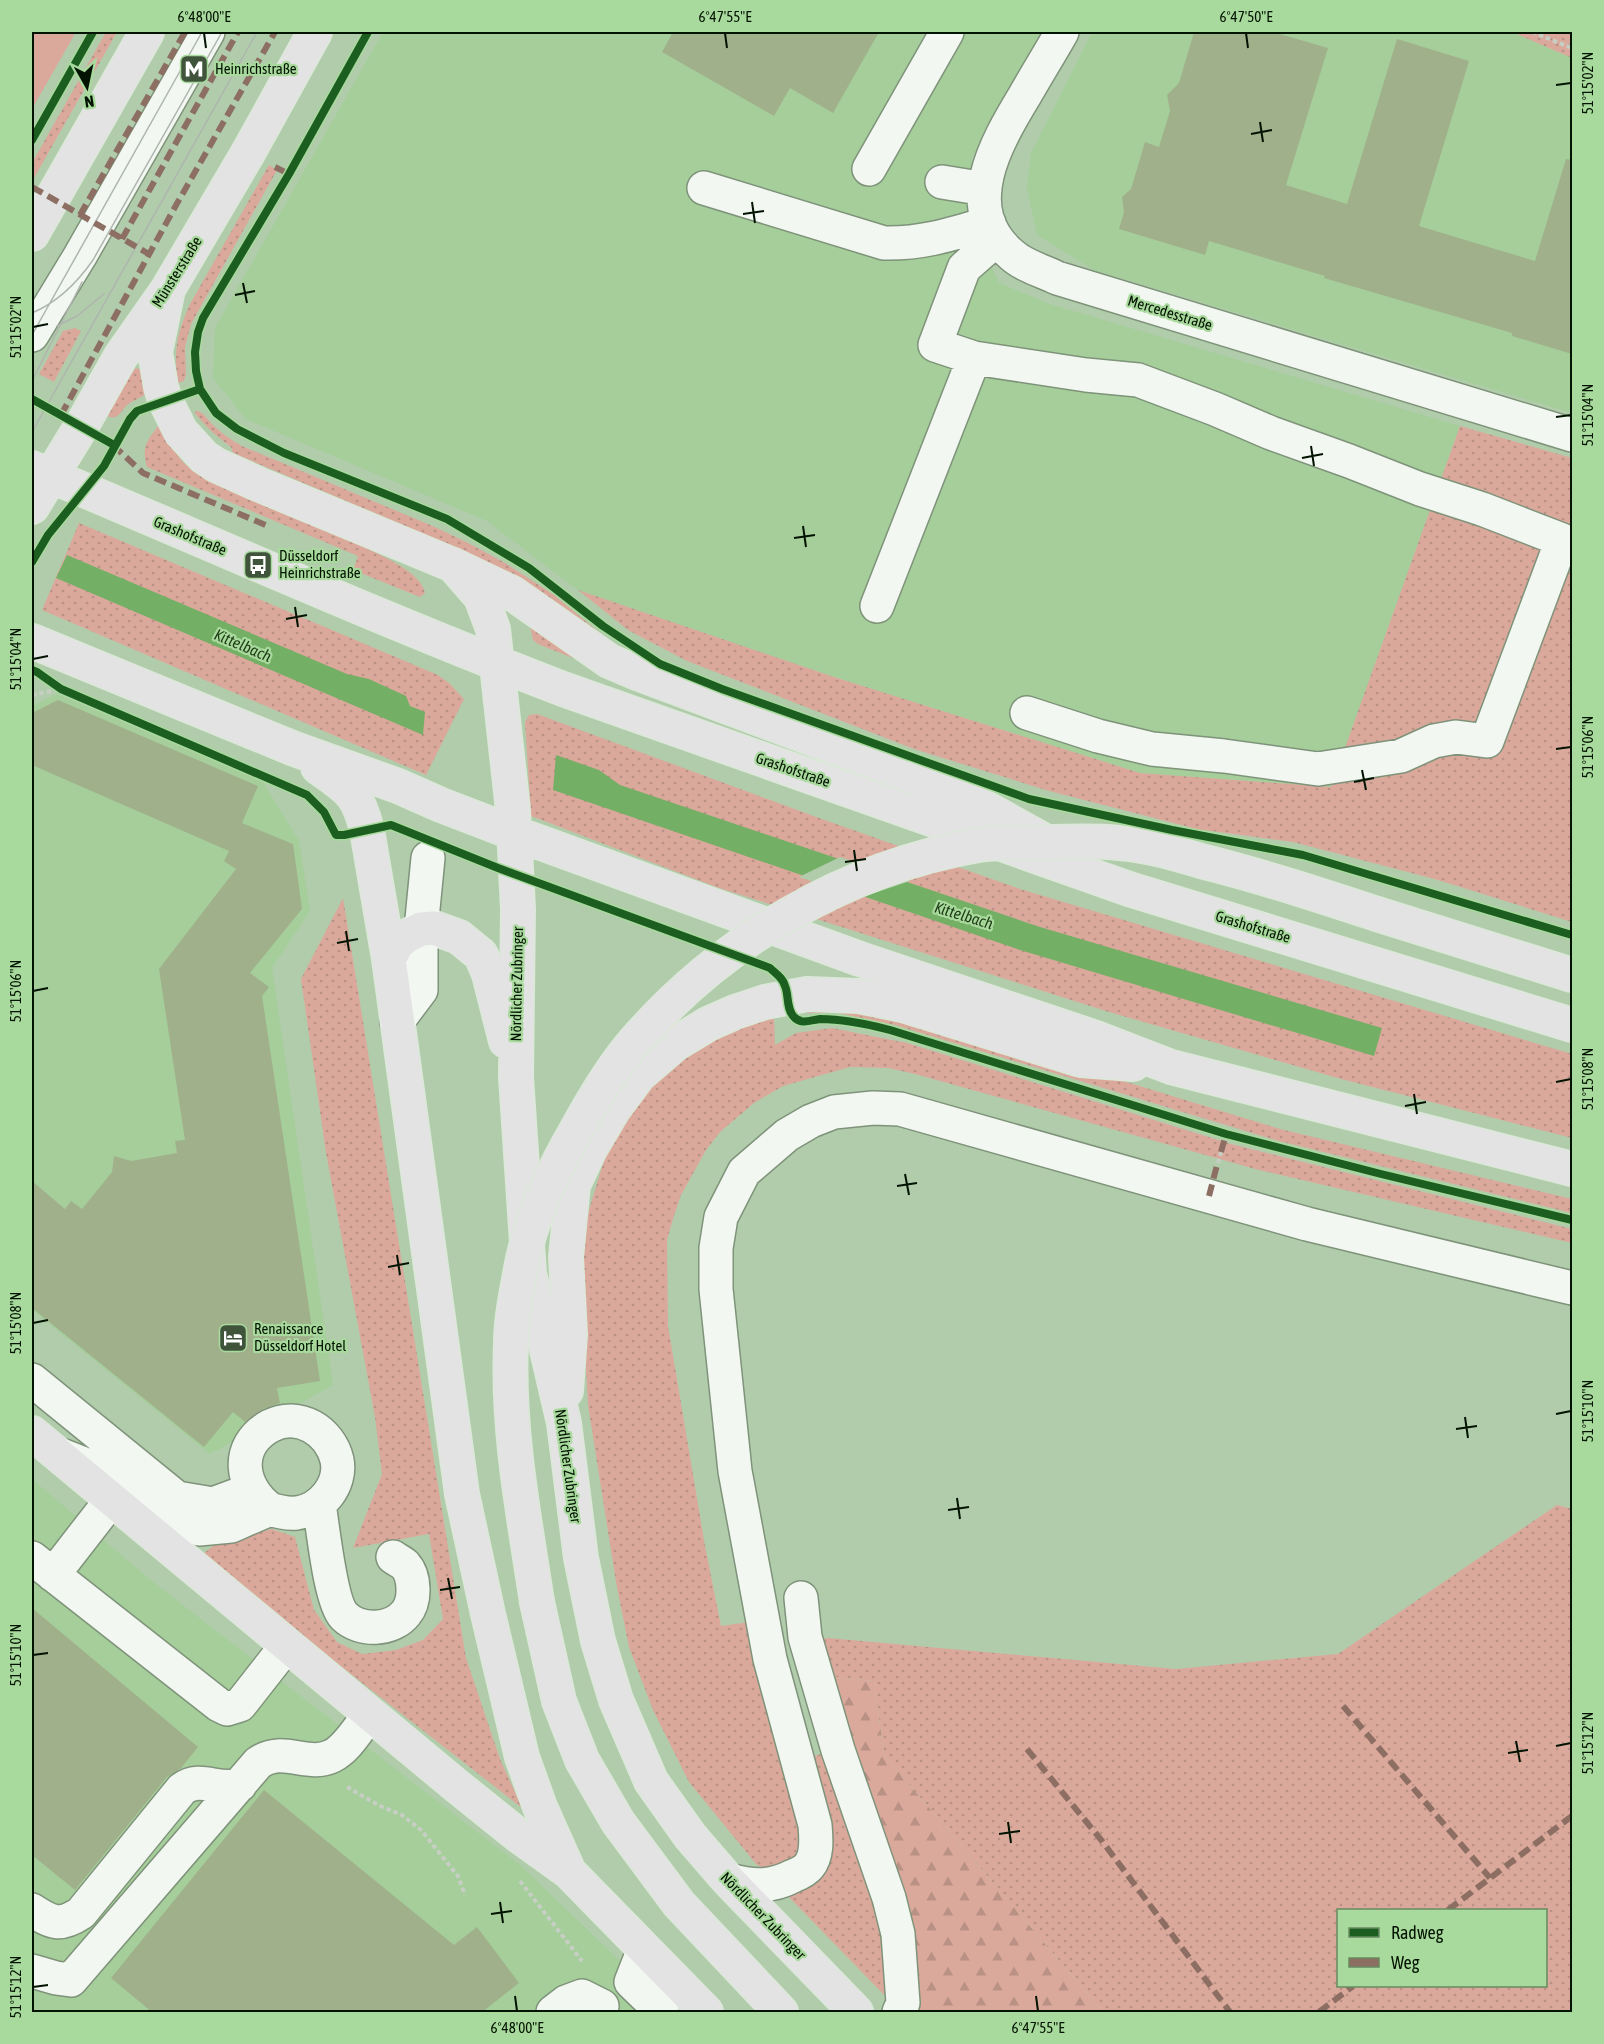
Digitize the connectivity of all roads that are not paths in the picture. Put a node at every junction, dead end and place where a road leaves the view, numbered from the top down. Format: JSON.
{"nodes":[{"id":1,"x":147,"y":32,"type":"edge"},
{"id":2,"x":208,"y":32,"type":"edge"},
{"id":3,"x":315,"y":32,"type":"edge"},
{"id":4,"x":947,"y":32,"type":"edge"},
{"id":5,"x":1062,"y":32,"type":"edge"},
{"id":6,"x":869,"y":169,"type":"dead end"},
{"id":7,"x":942,"y":182,"type":"dead end"},
{"id":8,"x":704,"y":188,"type":"dead end"},
{"id":9,"x":985,"y":189,"type":"junction"},
{"id":10,"x":33,"y":227,"type":"edge"},
{"id":11,"x":993,"y":231,"type":"junction"},
{"id":12,"x":168,"y":289,"type":"junction"},
{"id":13,"x":32,"y":335,"type":"edge"},
{"id":14,"x":974,"y":358,"type":"junction"},
{"id":15,"x":1572,"y":435,"type":"edge"},
{"id":16,"x":41,"y":472,"type":"edge"},
{"id":17,"x":32,"y":507,"type":"edge"},
{"id":18,"x":453,"y":565,"type":"junction"},
{"id":19,"x":877,"y":606,"type":"dead end"},
{"id":20,"x":32,"y":640,"type":"edge"},
{"id":21,"x":497,"y":664,"type":"junction"},
{"id":22,"x":1027,"y":713,"type":"dead end"},
{"id":23,"x":292,"y":748,"type":"junction"},
{"id":24,"x":514,"y":821,"type":"junction"},
{"id":25,"x":428,"y":858,"type":"dead end"},
{"id":26,"x":1129,"y":889,"type":"junction"},
{"id":27,"x":421,"y":929,"type":"junction"},
{"id":28,"x":388,"y":958,"type":"junction"},
{"id":29,"x":1572,"y":975,"type":"edge"},
{"id":30,"x":397,"y":1022,"type":"junction"},
{"id":31,"x":1572,"y":1026,"type":"edge"},
{"id":32,"x":1171,"y":1067,"type":"junction"},
{"id":33,"x":516,"y":1077,"type":"junction"},
{"id":34,"x":1572,"y":1169,"type":"edge"},
{"id":35,"x":1572,"y":1288,"type":"edge"},
{"id":36,"x":32,"y":1380,"type":"edge"},
{"id":37,"x":564,"y":1423,"type":"junction"},
{"id":38,"x":32,"y":1433,"type":"edge"},
{"id":39,"x":58,"y":1454,"type":"junction"},
{"id":40,"x":112,"y":1499,"type":"junction"},
{"id":41,"x":261,"y":1499,"type":"junction"},
{"id":42,"x":319,"y":1504,"type":"junction"},
{"id":43,"x":393,"y":1557,"type":"dead end"},
{"id":44,"x":42,"y":1566,"type":"edge"},
{"id":45,"x":779,"y":1596,"type":"junction"},
{"id":46,"x":287,"y":1645,"type":"junction"},
{"id":47,"x":370,"y":1713,"type":"junction"},
{"id":48,"x":240,"y":1785,"type":"junction"},
{"id":49,"x":569,"y":1872,"type":"junction"},
{"id":50,"x":728,"y":1880,"type":"junction"},
{"id":51,"x":32,"y":1910,"type":"edge"},
{"id":52,"x":644,"y":1949,"type":"junction"},
{"id":53,"x":32,"y":1971,"type":"edge"},
{"id":54,"x":615,"y":1998,"type":"edge"},
{"id":55,"x":553,"y":2013,"type":"edge"},
{"id":56,"x":662,"y":2013,"type":"edge"},
{"id":57,"x":706,"y":2013,"type":"edge"},
{"id":58,"x":781,"y":2013,"type":"edge"},
{"id":59,"x":856,"y":2013,"type":"edge"},
{"id":60,"x":898,"y":2013,"type":"edge"}],
"edges":[{"from":1,"to":10,"type":"main road"},
{"from":2,"to":13,"type":"street"},
{"from":3,"to":12,"type":"main road","name":"Münsterstraße"},
{"from":4,"to":6,"type":"street"},
{"from":5,"to":9,"type":"street"},
{"from":7,"to":9,"type":"street"},
{"from":8,"to":11,"type":"street"},
{"from":9,"to":11,"type":"street"},
{"from":11,"to":14,"type":"street"},
{"from":11,"to":15,"type":"street","name":"Mercedesstraße"},
{"from":12,"to":16,"type":"main road","name":"Münsterstraße"},
{"from":12,"to":18,"type":"main road"},
{"from":14,"to":19,"type":"street"},
{"from":14,"to":22,"type":"street"},
{"from":16,"to":17,"type":"main road","name":"Münsterstraße"},
{"from":16,"to":21,"type":"main road","name":"Grashofstraße"},
{"from":18,"to":21,"type":"main road","name":"Nördlicher Zubringer"},
{"from":18,"to":26,"type":"main road"},
{"from":20,"to":23,"type":"main road"},
{"from":21,"to":24,"type":"main road","name":"Nördlicher Zubringer"},
{"from":21,"to":26,"type":"main road","name":"Grashofstraße"},
{"from":23,"to":24,"type":"main road"},
{"from":23,"to":28,"type":"main road"},
{"from":24,"to":32,"type":"main road"},
{"from":24,"to":33,"type":"main road","name":"Nördlicher Zubringer"},
{"from":25,"to":27,"type":"street"},
{"from":26,"to":31,"type":"main road","name":"Grashofstraße"},
{"from":27,"to":28,"type":"main road"},
{"from":27,"to":30,"type":"street"},
{"from":27,"to":33,"type":"main road"},
{"from":28,"to":30,"type":"main road"},
{"from":29,"to":58,"type":"main road","bridge":true},
{"from":30,"to":49,"type":"main road"},
{"from":32,"to":34,"type":"main road"},
{"from":32,"to":37,"type":"main road"},
{"from":33,"to":37,"type":"main road","name":"Nördlicher Zubringer"},
{"from":35,"to":45,"type":"street"},
{"from":36,"to":41,"type":"street"},
{"from":37,"to":50,"type":"main road","name":"Nördlicher Zubringer"},
{"from":38,"to":39,"type":"main road"},
{"from":39,"to":40,"type":"main road"},
{"from":39,"to":41,"type":"street"},
{"from":40,"to":44,"type":"street"},
{"from":40,"to":46,"type":"main road"},
{"from":41,"to":42,"type":"street"},
{"from":41,"to":42,"type":"street"},
{"from":42,"to":43,"type":"street"},
{"from":44,"to":46,"type":"street"},
{"from":45,"to":50,"type":"street"},
{"from":45,"to":60,"type":"street"},
{"from":46,"to":47,"type":"main road"},
{"from":47,"to":48,"type":"street"},
{"from":47,"to":49,"type":"main road"},
{"from":48,"to":51,"type":"street"},
{"from":48,"to":53,"type":"street"},
{"from":49,"to":52,"type":"main road"},
{"from":50,"to":59,"type":"main road","name":"Nördlicher Zubringer"},
{"from":52,"to":54,"type":"street"},
{"from":52,"to":57,"type":"main road"},
{"from":54,"to":55,"type":"street"},
{"from":54,"to":56,"type":"street"}]}
